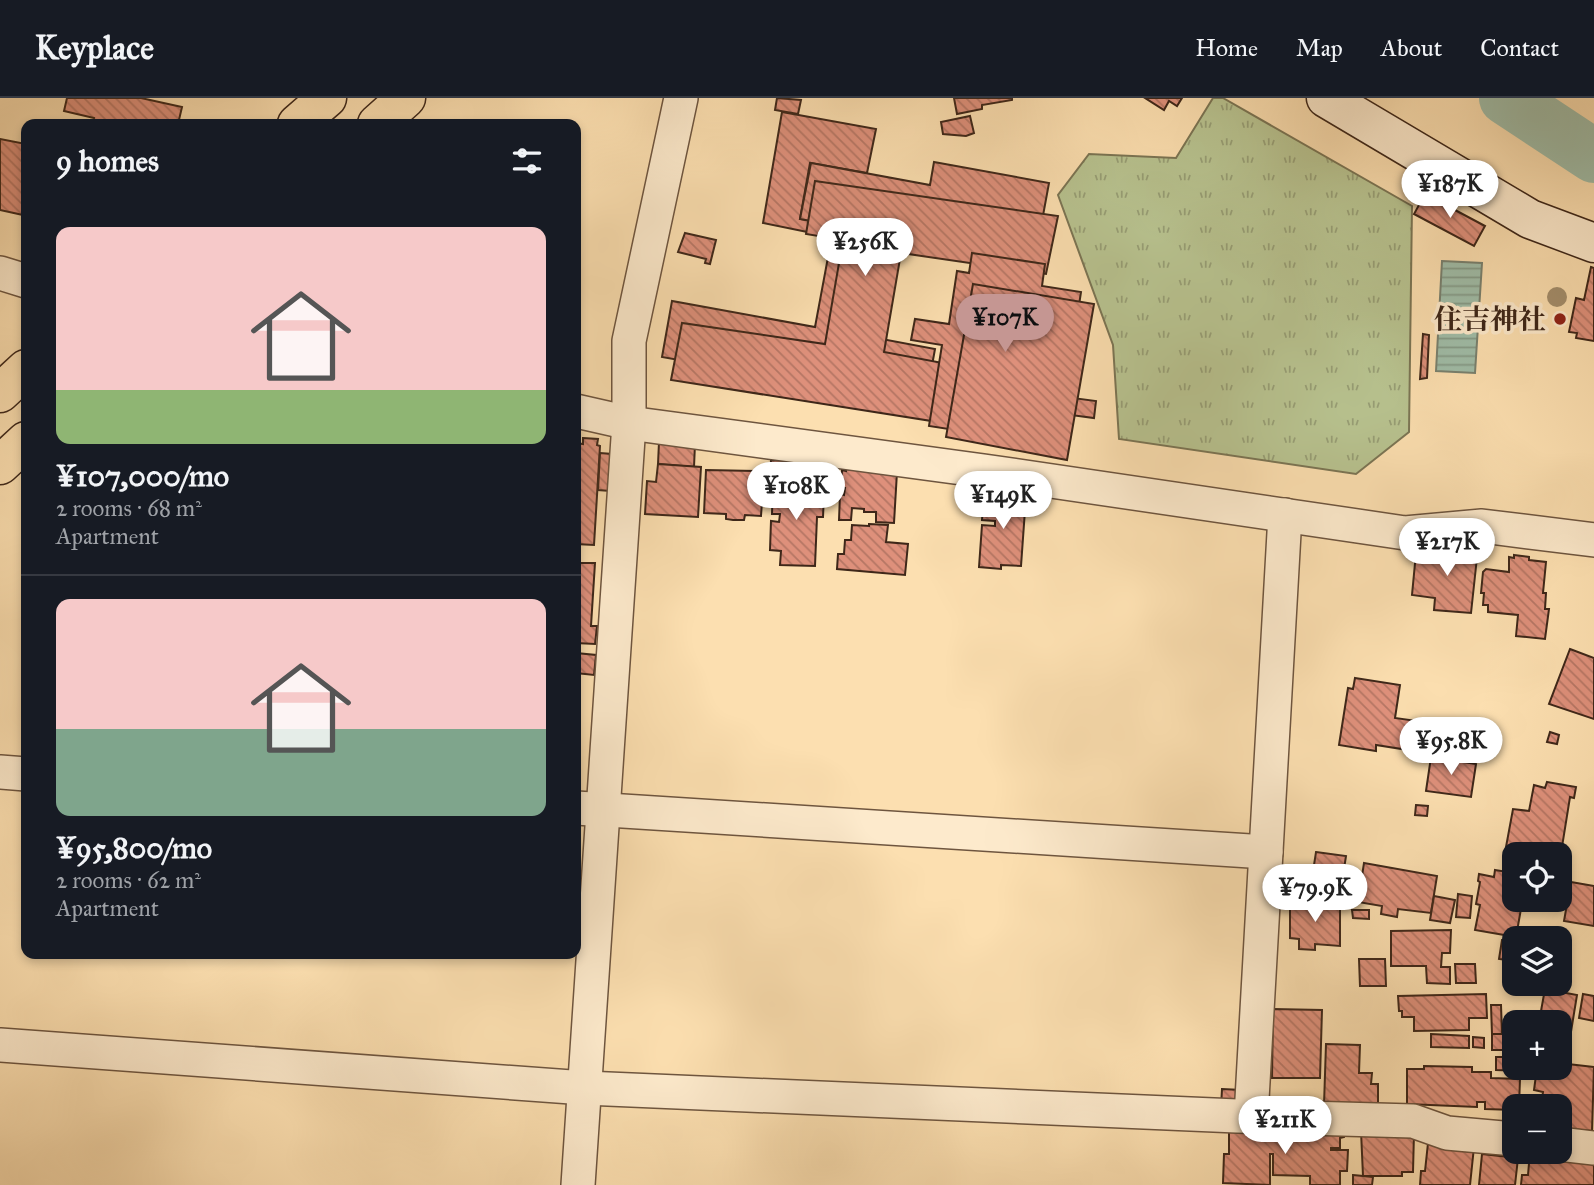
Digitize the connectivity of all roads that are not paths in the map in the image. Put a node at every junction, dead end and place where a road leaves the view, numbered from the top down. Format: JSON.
{"nodes":[{"id":1,"x":307,"y":98,"type":"edge"},
{"id":2,"x":327,"y":98,"type":"edge"},
{"id":3,"x":406,"y":98,"type":"edge"},
{"id":4,"x":681,"y":98,"type":"edge"},
{"id":5,"x":1326,"y":98,"type":"edge"},
{"id":6,"x":288,"y":119,"type":"edge"},
{"id":7,"x":303,"y":119,"type":"edge"},
{"id":8,"x":383,"y":119,"type":"edge"},
{"id":9,"x":1594,"y":243,"type":"edge"},
{"id":10,"x":0,"y":273,"type":"edge"},
{"id":11,"x":21,"y":279,"type":"edge"},
{"id":12,"x":21,"y":374,"type":"edge"},
{"id":13,"x":0,"y":393,"type":"edge"},
{"id":14,"x":581,"y":412,"type":"edge"},
{"id":15,"x":629,"y":423,"type":"junction"},
{"id":16,"x":21,"y":446,"type":"edge"},
{"id":17,"x":0,"y":465,"type":"edge"},
{"id":18,"x":1285,"y":515,"type":"junction"},
{"id":19,"x":1594,"y":540,"type":"edge"},
{"id":20,"x":0,"y":772,"type":"edge"},
{"id":21,"x":21,"y":774,"type":"edge"},
{"id":22,"x":589,"y":809,"type":"edge"},
{"id":23,"x":1266,"y":852,"type":"junction"},
{"id":24,"x":0,"y":1045,"type":"edge"},
{"id":25,"x":585,"y":1088,"type":"junction"},
{"id":26,"x":1251,"y":1117,"type":"junction"},
{"id":27,"x":1502,"y":1138,"type":"edge"},
{"id":28,"x":1572,"y":1145,"type":"edge"},
{"id":29,"x":1594,"y":1147,"type":"edge"},
{"id":30,"x":578,"y":1185,"type":"edge"}],
"edges":[{"from":1,"to":6,"type":"street"},
{"from":2,"to":7,"type":"highway"},
{"from":3,"to":8,"type":"highway"},
{"from":4,"to":15,"type":"street"},
{"from":5,"to":9,"type":"main road"},
{"from":10,"to":11,"type":"street"},
{"from":12,"to":13,"type":"highway"},
{"from":14,"to":15,"type":"street"},
{"from":15,"to":18,"type":"street"},
{"from":15,"to":22,"type":"street"},
{"from":16,"to":17,"type":"highway"},
{"from":18,"to":19,"type":"street"},
{"from":18,"to":23,"type":"street"},
{"from":20,"to":21,"type":"street"},
{"from":22,"to":23,"type":"street"},
{"from":22,"to":25,"type":"street"},
{"from":23,"to":26,"type":"street"},
{"from":24,"to":25,"type":"street"},
{"from":25,"to":26,"type":"street"},
{"from":25,"to":30,"type":"street"},
{"from":26,"to":27,"type":"street"},
{"from":28,"to":29,"type":"street"}]}
